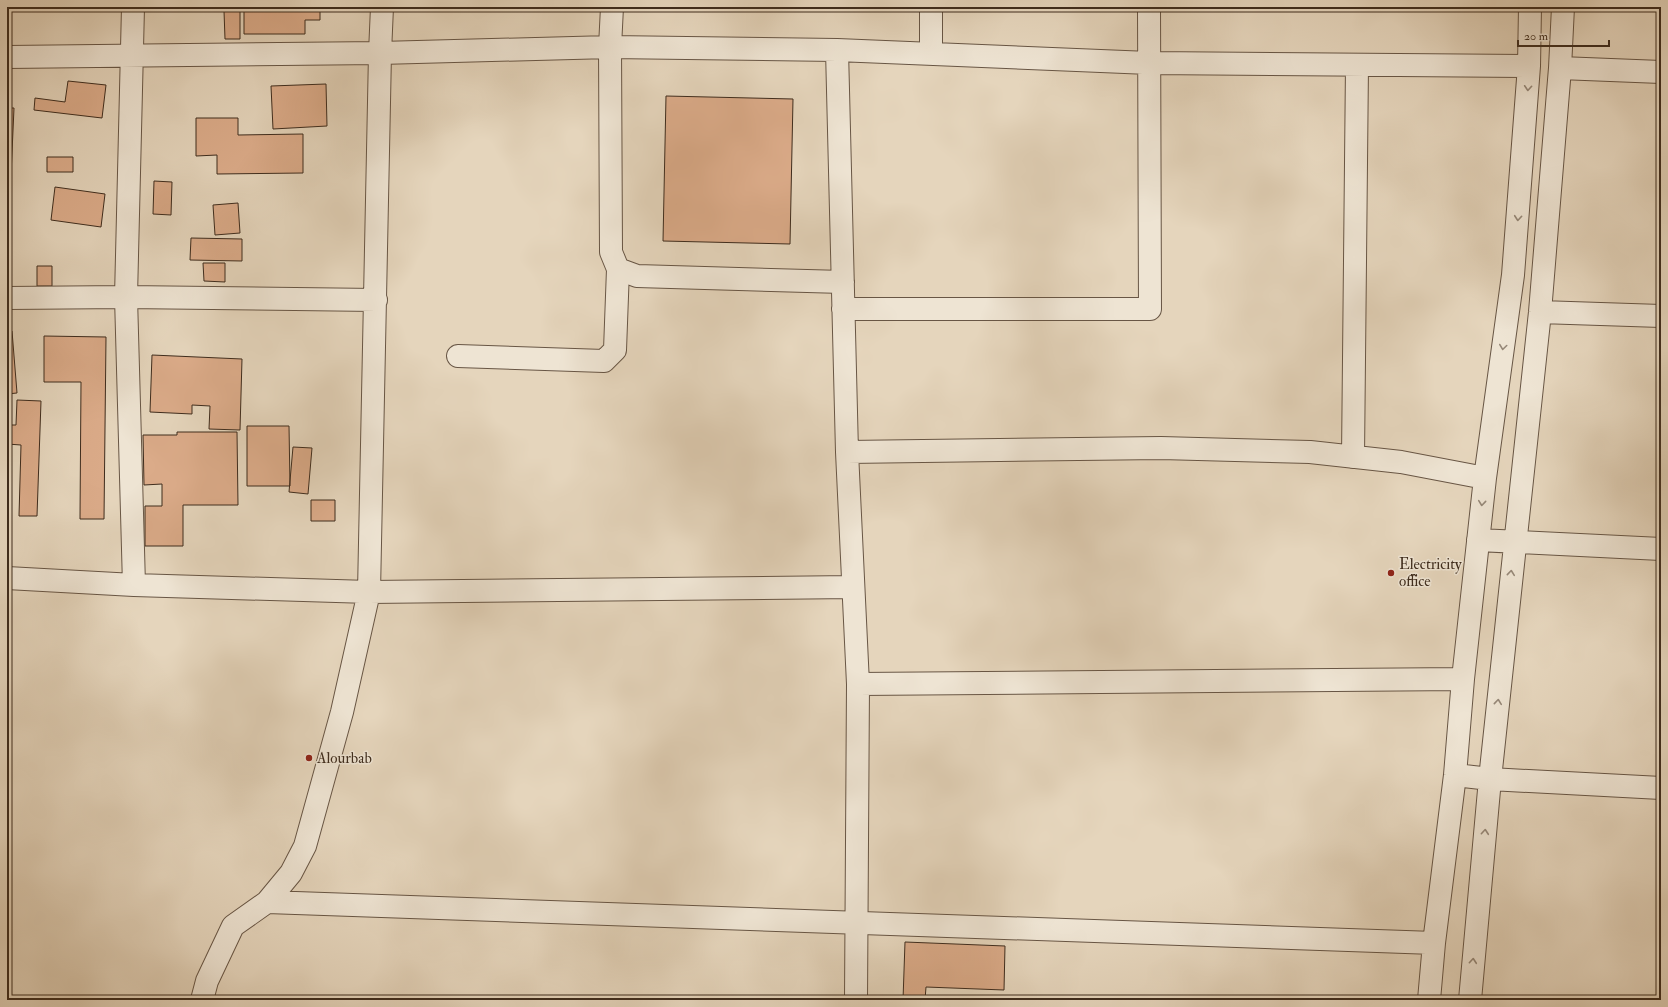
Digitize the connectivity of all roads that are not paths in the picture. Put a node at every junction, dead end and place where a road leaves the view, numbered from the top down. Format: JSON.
{"nodes":[{"id":1,"x":133,"y":7,"type":"edge"},
{"id":2,"x":382,"y":7,"type":"edge"},
{"id":3,"x":612,"y":7,"type":"edge"},
{"id":4,"x":931,"y":7,"type":"edge"},
{"id":5,"x":1149,"y":7,"type":"edge"},
{"id":6,"x":1530,"y":7,"type":"edge"},
{"id":7,"x":1563,"y":7,"type":"edge"},
{"id":8,"x":610,"y":47,"type":"junction"},
{"id":9,"x":837,"y":50,"type":"junction"},
{"id":10,"x":380,"y":53,"type":"junction"},
{"id":11,"x":931,"y":54,"type":"junction"},
{"id":12,"x":133,"y":56,"type":"junction"},
{"id":13,"x":7,"y":57,"type":"edge"},
{"id":14,"x":1149,"y":63,"type":"junction"},
{"id":15,"x":1357,"y":65,"type":"junction"},
{"id":16,"x":1529,"y":66,"type":"junction"},
{"id":17,"x":1560,"y":68,"type":"junction"},
{"id":18,"x":1661,"y":72,"type":"edge"},
{"id":19,"x":618,"y":269,"type":"junction"},
{"id":20,"x":843,"y":282,"type":"junction"},
{"id":21,"x":126,"y":297,"type":"junction"},
{"id":22,"x":7,"y":298,"type":"edge"},
{"id":23,"x":376,"y":300,"type":"junction"},
{"id":24,"x":843,"y":309,"type":"junction"},
{"id":25,"x":1540,"y":312,"type":"junction"},
{"id":26,"x":1661,"y":316,"type":"edge"},
{"id":27,"x":458,"y":356,"type":"dead end"},
{"id":28,"x":848,"y":452,"type":"junction"},
{"id":29,"x":1353,"y":456,"type":"junction"},
{"id":30,"x":1484,"y":478,"type":"junction"},
{"id":31,"x":1478,"y":540,"type":"junction"},
{"id":32,"x":1514,"y":542,"type":"junction"},
{"id":33,"x":1661,"y":549,"type":"edge"},
{"id":34,"x":7,"y":578,"type":"edge"},
{"id":35,"x":134,"y":585,"type":"junction"},
{"id":36,"x":853,"y":587,"type":"junction"},
{"id":37,"x":369,"y":592,"type":"junction"},
{"id":38,"x":1463,"y":679,"type":"junction"},
{"id":39,"x":858,"y":684,"type":"junction"},
{"id":40,"x":1454,"y":775,"type":"junction"},
{"id":41,"x":1490,"y":779,"type":"junction"},
{"id":42,"x":1661,"y":788,"type":"edge"},
{"id":43,"x":267,"y":902,"type":"junction"},
{"id":44,"x":857,"y":923,"type":"junction"},
{"id":45,"x":1434,"y":943,"type":"junction"},
{"id":46,"x":202,"y":1000,"type":"edge"},
{"id":47,"x":856,"y":1000,"type":"edge"},
{"id":48,"x":1429,"y":1000,"type":"edge"},
{"id":49,"x":1470,"y":1000,"type":"edge"}],
"edges":[{"from":1,"to":12,"type":"street"},
{"from":2,"to":10,"type":"street"},
{"from":3,"to":8,"type":"street"},
{"from":4,"to":11,"type":"street"},
{"from":5,"to":14,"type":"street"},
{"from":6,"to":16,"type":"street"},
{"from":7,"to":17,"type":"street"},
{"from":8,"to":9,"type":"street"},
{"from":8,"to":10,"type":"street"},
{"from":8,"to":19,"type":"street"},
{"from":9,"to":11,"type":"street"},
{"from":9,"to":20,"type":"street"},
{"from":10,"to":12,"type":"street"},
{"from":10,"to":23,"type":"street"},
{"from":11,"to":14,"type":"street"},
{"from":12,"to":13,"type":"street"},
{"from":12,"to":21,"type":"street"},
{"from":14,"to":15,"type":"street"},
{"from":14,"to":24,"type":"street"},
{"from":15,"to":16,"type":"street"},
{"from":15,"to":29,"type":"street"},
{"from":16,"to":30,"type":"street","one_way":true},
{"from":17,"to":18,"type":"street"},
{"from":17,"to":25,"type":"street"},
{"from":19,"to":20,"type":"street"},
{"from":19,"to":27,"type":"street"},
{"from":20,"to":24,"type":"street"},
{"from":21,"to":22,"type":"street"},
{"from":21,"to":23,"type":"street"},
{"from":21,"to":35,"type":"street"},
{"from":23,"to":37,"type":"street"},
{"from":24,"to":28,"type":"street"},
{"from":25,"to":26,"type":"street"},
{"from":25,"to":32,"type":"street"},
{"from":28,"to":29,"type":"street"},
{"from":28,"to":36,"type":"street"},
{"from":29,"to":30,"type":"street"},
{"from":30,"to":31,"type":"street","one_way":true},
{"from":31,"to":32,"type":"street"},
{"from":31,"to":38,"type":"street"},
{"from":32,"to":33,"type":"street"},
{"from":41,"to":32,"type":"street","one_way":true},
{"from":34,"to":35,"type":"street"},
{"from":35,"to":37,"type":"street"},
{"from":36,"to":37,"type":"street"},
{"from":36,"to":39,"type":"street"},
{"from":37,"to":43,"type":"street"},
{"from":38,"to":39,"type":"street"},
{"from":38,"to":40,"type":"street"},
{"from":39,"to":44,"type":"street"},
{"from":40,"to":41,"type":"street"},
{"from":40,"to":45,"type":"street"},
{"from":41,"to":42,"type":"street"},
{"from":49,"to":41,"type":"street","one_way":true},
{"from":43,"to":44,"type":"street"},
{"from":43,"to":46,"type":"street"},
{"from":44,"to":45,"type":"street"},
{"from":44,"to":47,"type":"street"},
{"from":45,"to":48,"type":"street"}]}
